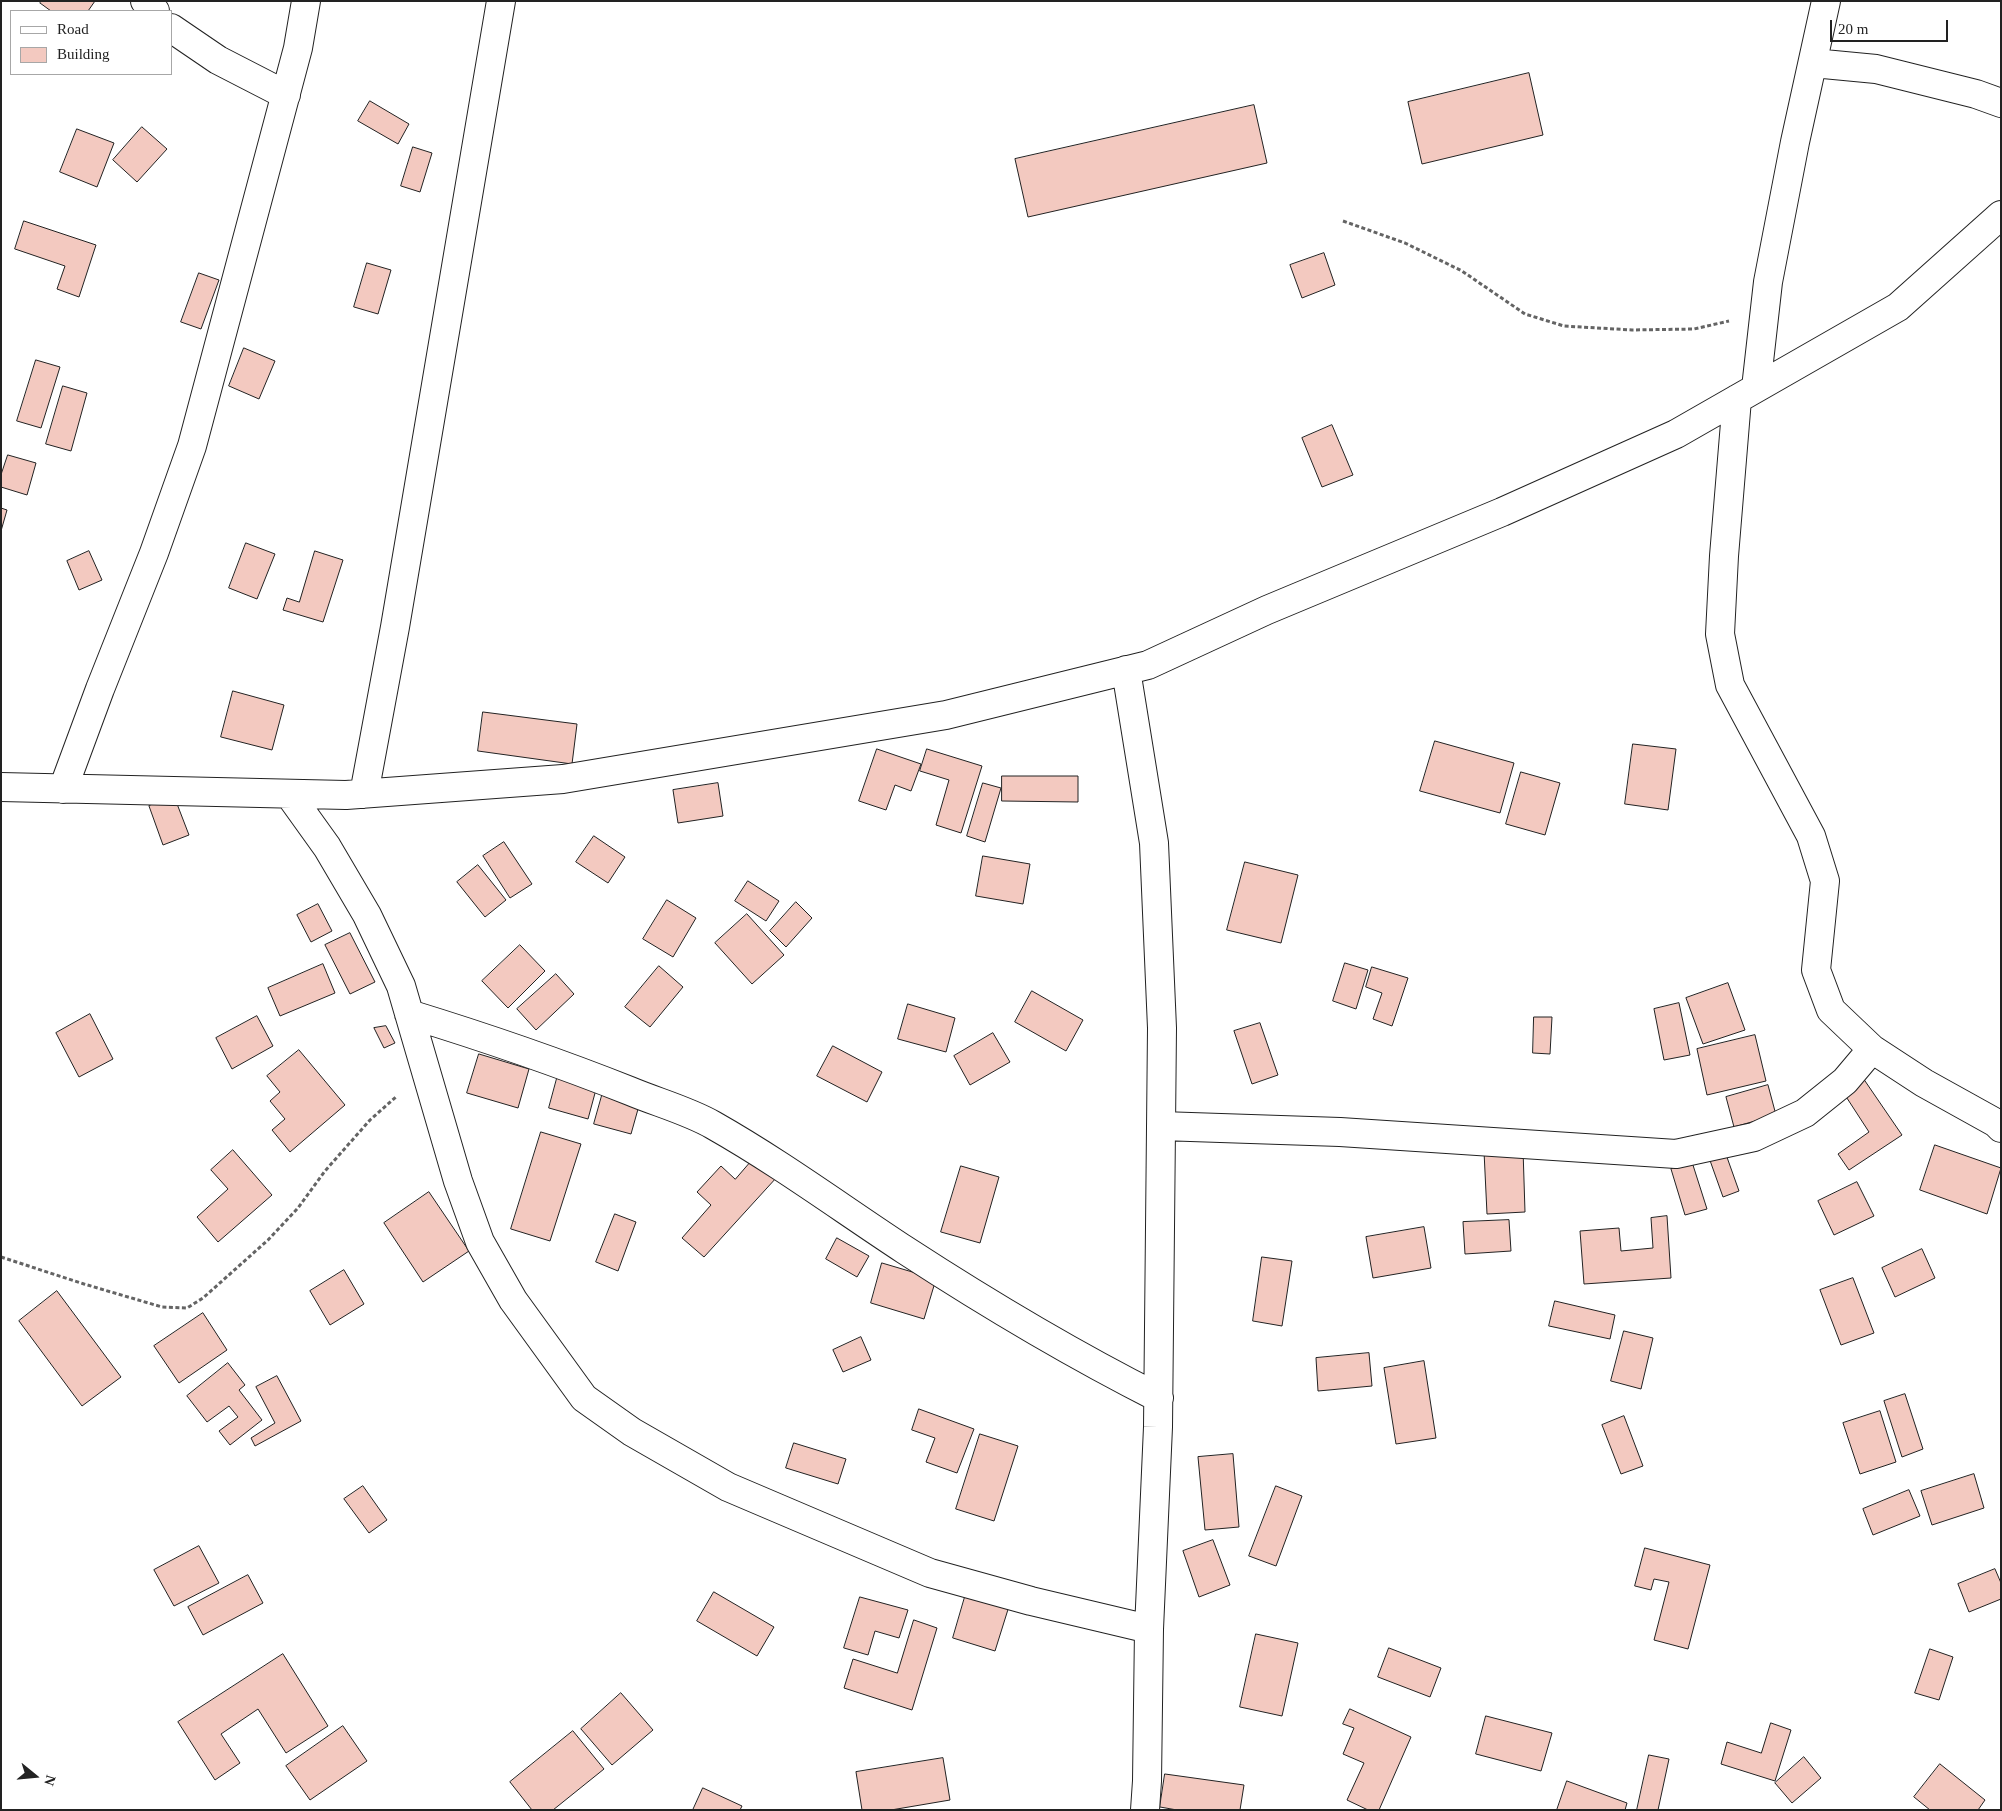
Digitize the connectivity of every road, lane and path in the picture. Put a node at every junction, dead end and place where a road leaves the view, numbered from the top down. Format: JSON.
{"nodes":[{"id":1,"x":145,"y":1,"type":"edge"},
{"id":2,"x":306,"y":1,"type":"edge"},
{"id":3,"x":501,"y":1,"type":"edge"},
{"id":4,"x":1826,"y":1,"type":"edge"},
{"id":5,"x":154,"y":10,"type":"edge"},
{"id":6,"x":172,"y":29,"type":"edge"},
{"id":7,"x":1812,"y":63,"type":"junction"},
{"id":8,"x":286,"y":95,"type":"junction"},
{"id":9,"x":2001,"y":103,"type":"edge"},
{"id":10,"x":2001,"y":215,"type":"edge"},
{"id":11,"x":1344,"y":221,"type":"dead end"},
{"id":12,"x":1764,"y":314,"type":"junction"},
{"id":13,"x":1746,"y":394,"type":"junction"},
{"id":14,"x":1126,"y":670,"type":"junction"},
{"id":15,"x":1,"y":788,"type":"edge"},
{"id":16,"x":62,"y":788,"type":"junction"},
{"id":17,"x":289,"y":794,"type":"junction"},
{"id":18,"x":364,"y":794,"type":"junction"},
{"id":19,"x":409,"y":1014,"type":"junction"},
{"id":20,"x":1872,"y":1049,"type":"junction"},
{"id":21,"x":425,"y":1070,"type":"junction"},
{"id":22,"x":1161,"y":1126,"type":"junction"},
{"id":23,"x":2001,"y":1128,"type":"edge"},
{"id":24,"x":1,"y":1257,"type":"edge"},
{"id":25,"x":1159,"y":1398,"type":"junction"},
{"id":26,"x":1149,"y":1629,"type":"junction"},
{"id":27,"x":1145,"y":1810,"type":"edge"}],
"edges":[{"from":1,"to":5,"type":"street"},
{"from":2,"to":8,"type":"street"},
{"from":3,"to":18,"type":"street"},
{"from":4,"to":7,"type":"street"},
{"from":6,"to":8,"type":"street"},
{"from":7,"to":9,"type":"street"},
{"from":7,"to":12,"type":"street"},
{"from":8,"to":16,"type":"street"},
{"from":10,"to":13,"type":"street"},
{"from":11,"to":12,"type":"path"},
{"from":12,"to":13,"type":"street"},
{"from":13,"to":14,"type":"street"},
{"from":13,"to":20,"type":"street"},
{"from":14,"to":18,"type":"street"},
{"from":14,"to":22,"type":"street"},
{"from":15,"to":16,"type":"street"},
{"from":16,"to":17,"type":"street"},
{"from":17,"to":18,"type":"street"},
{"from":17,"to":19,"type":"street"},
{"from":19,"to":21,"type":"street"},
{"from":19,"to":25,"type":"street"},
{"from":20,"to":22,"type":"street"},
{"from":20,"to":23,"type":"street"},
{"from":21,"to":24,"type":"path"},
{"from":21,"to":26,"type":"street"},
{"from":22,"to":25,"type":"street"},
{"from":25,"to":26,"type":"street"},
{"from":26,"to":27,"type":"street"}]}
